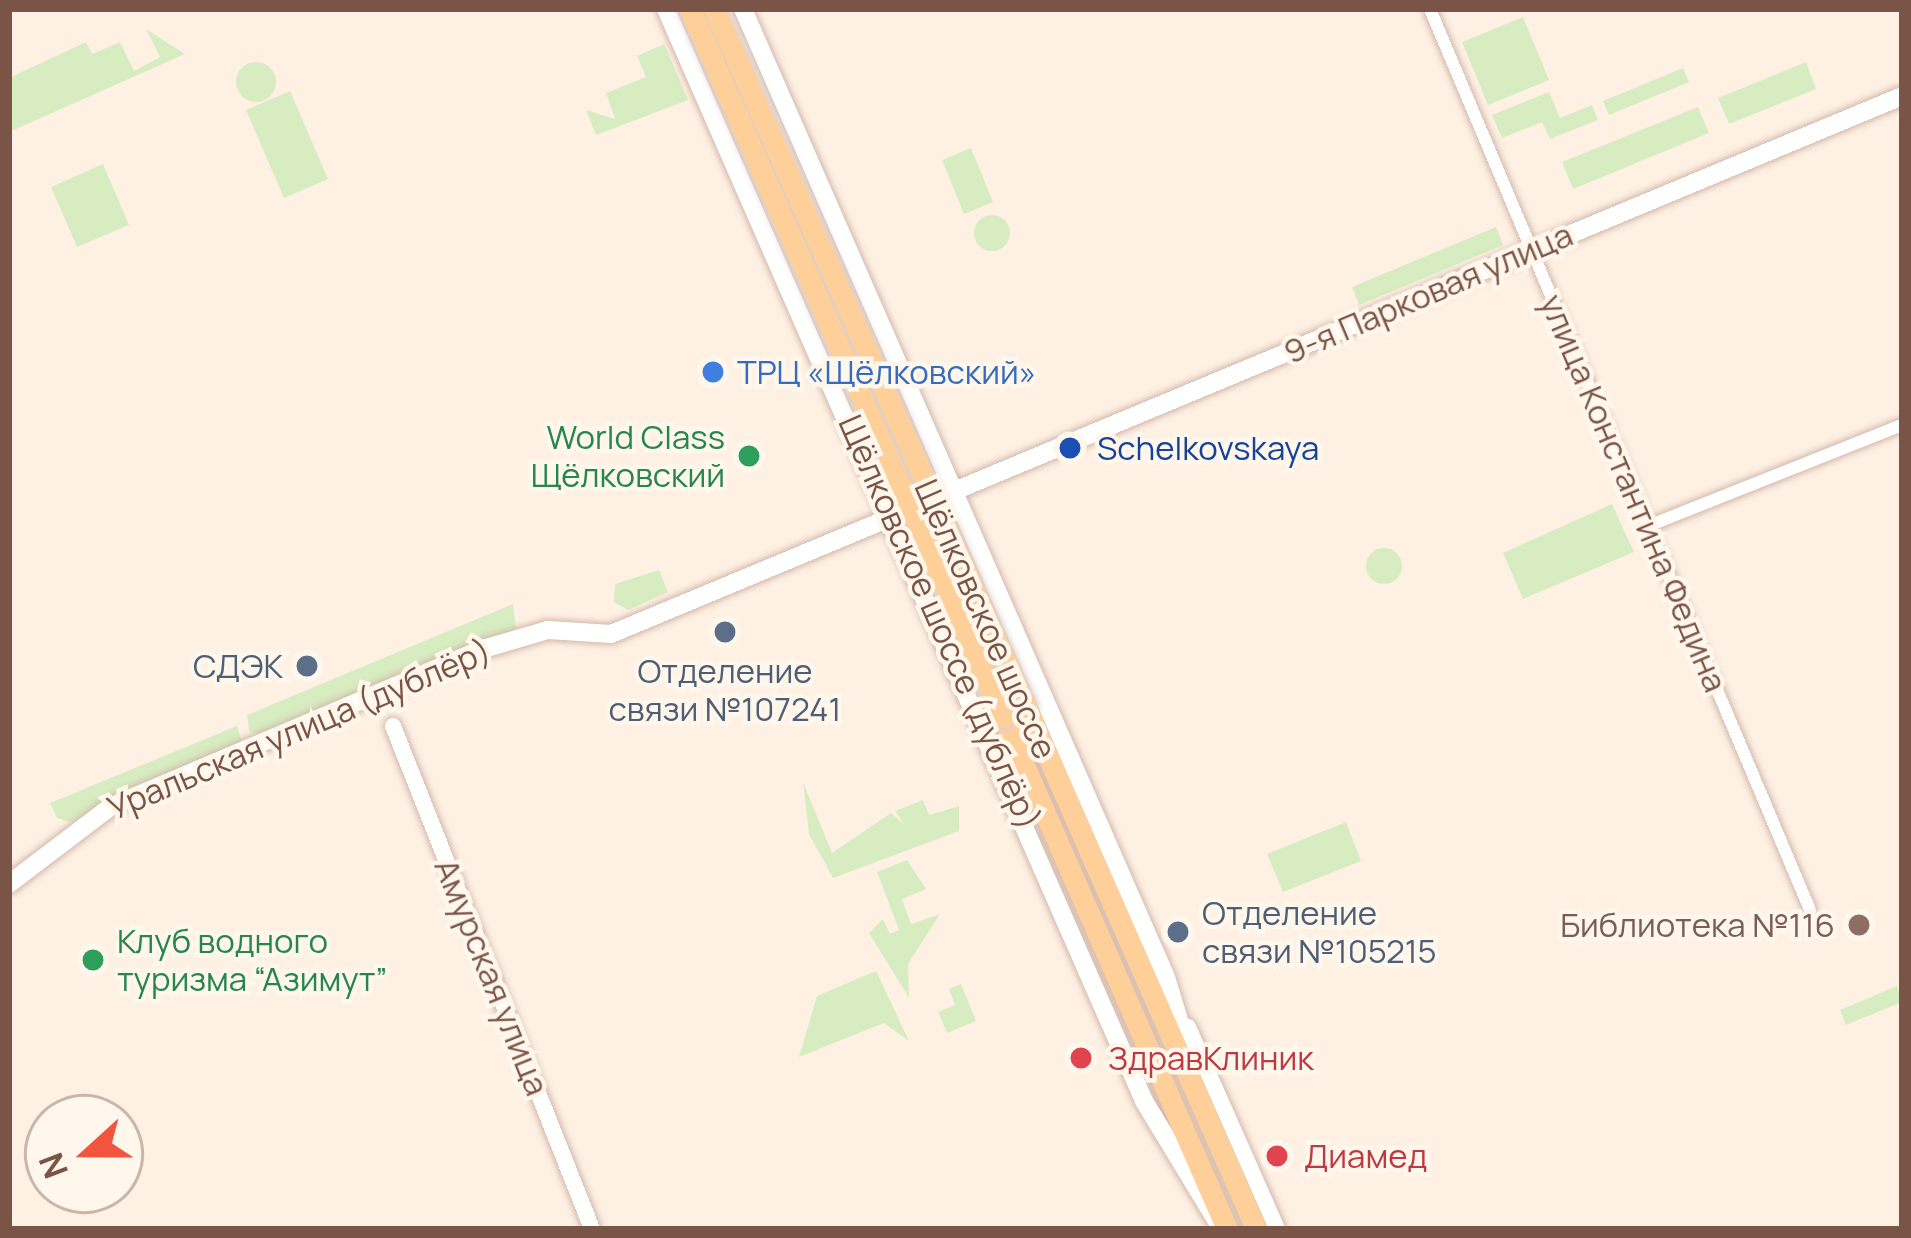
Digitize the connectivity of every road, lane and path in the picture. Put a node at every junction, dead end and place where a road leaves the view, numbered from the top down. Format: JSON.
{"nodes":[{"id":1,"x":666,"y":9,"type":"edge"},
{"id":2,"x":690,"y":9,"type":"edge"},
{"id":3,"x":714,"y":9,"type":"edge"},
{"id":4,"x":743,"y":9,"type":"edge"},
{"id":5,"x":1430,"y":9,"type":"edge"},
{"id":6,"x":1902,"y":96,"type":"edge"},
{"id":7,"x":1531,"y":250,"type":"junction"},
{"id":8,"x":914,"y":396,"type":"junction"},
{"id":9,"x":1902,"y":425,"type":"edge"},
{"id":10,"x":854,"y":426,"type":"junction"},
{"id":11,"x":955,"y":490,"type":"junction"},
{"id":12,"x":892,"y":515,"type":"junction"},
{"id":13,"x":1648,"y":526,"type":"junction"},
{"id":14,"x":611,"y":634,"type":"joint"},
{"id":15,"x":393,"y":726,"type":"dead end"},
{"id":16,"x":10,"y":884,"type":"edge"},
{"id":17,"x":1810,"y":910,"type":"dead end"},
{"id":18,"x":1166,"y":976,"type":"junction"},
{"id":19,"x":1215,"y":1135,"type":"junction"},
{"id":20,"x":592,"y":1229,"type":"edge"},
{"id":21,"x":1224,"y":1229,"type":"edge"},
{"id":22,"x":1256,"y":1229,"type":"edge"},
{"id":23,"x":1277,"y":1229,"type":"edge"}],
"edges":[{"from":1,"to":10,"type":"main road","name":"Щёлковское шоссе (дублёр)"},
{"from":2,"to":21,"type":"main road","name":"Щёлковское шоссе","bridge":true},
{"from":3,"to":19,"type":"main road","name":"Щёлковское шоссе","bridge":true},
{"from":4,"to":8,"type":"main road","name":"Щёлковское шоссе (дублёр)"},
{"from":5,"to":7,"type":"street","name":"улица Константина Федина"},
{"from":6,"to":7,"type":"main road","name":"9-я Парковая улица"},
{"from":7,"to":11,"type":"main road","name":"9-я Парковая улица"},
{"from":7,"to":13,"type":"street","name":"улица Константина Федина"},
{"from":8,"to":10,"type":"main road"},
{"from":8,"to":11,"type":"main road","name":"Щёлковское шоссе (дублёр)"},
{"from":9,"to":13,"type":"street"},
{"from":10,"to":12,"type":"main road","name":"Щёлковское шоссе (дублёр)"},
{"from":11,"to":12,"type":"main road","name":"9-я Парковая улица"},
{"from":11,"to":18,"type":"main road","name":"Щёлковское шоссе (дублёр)"},
{"from":12,"to":14,"type":"main road","name":"9-я Парковая улица"},
{"from":12,"to":21,"type":"main road","name":"Щёлковское шоссе (дублёр)"},
{"from":13,"to":17,"type":"street","name":"улица Константина Федина"},
{"from":14,"to":16,"type":"main road","name":"Уральская улица (дублёр)"},
{"from":15,"to":20,"type":"street","name":"Амурская улица"},
{"from":18,"to":19,"type":"main road"},
{"from":18,"to":23,"type":"street","name":"Щёлковское шоссе (дублёр)"},
{"from":19,"to":22,"type":"main road","name":"Щёлковское шоссе"}]}
